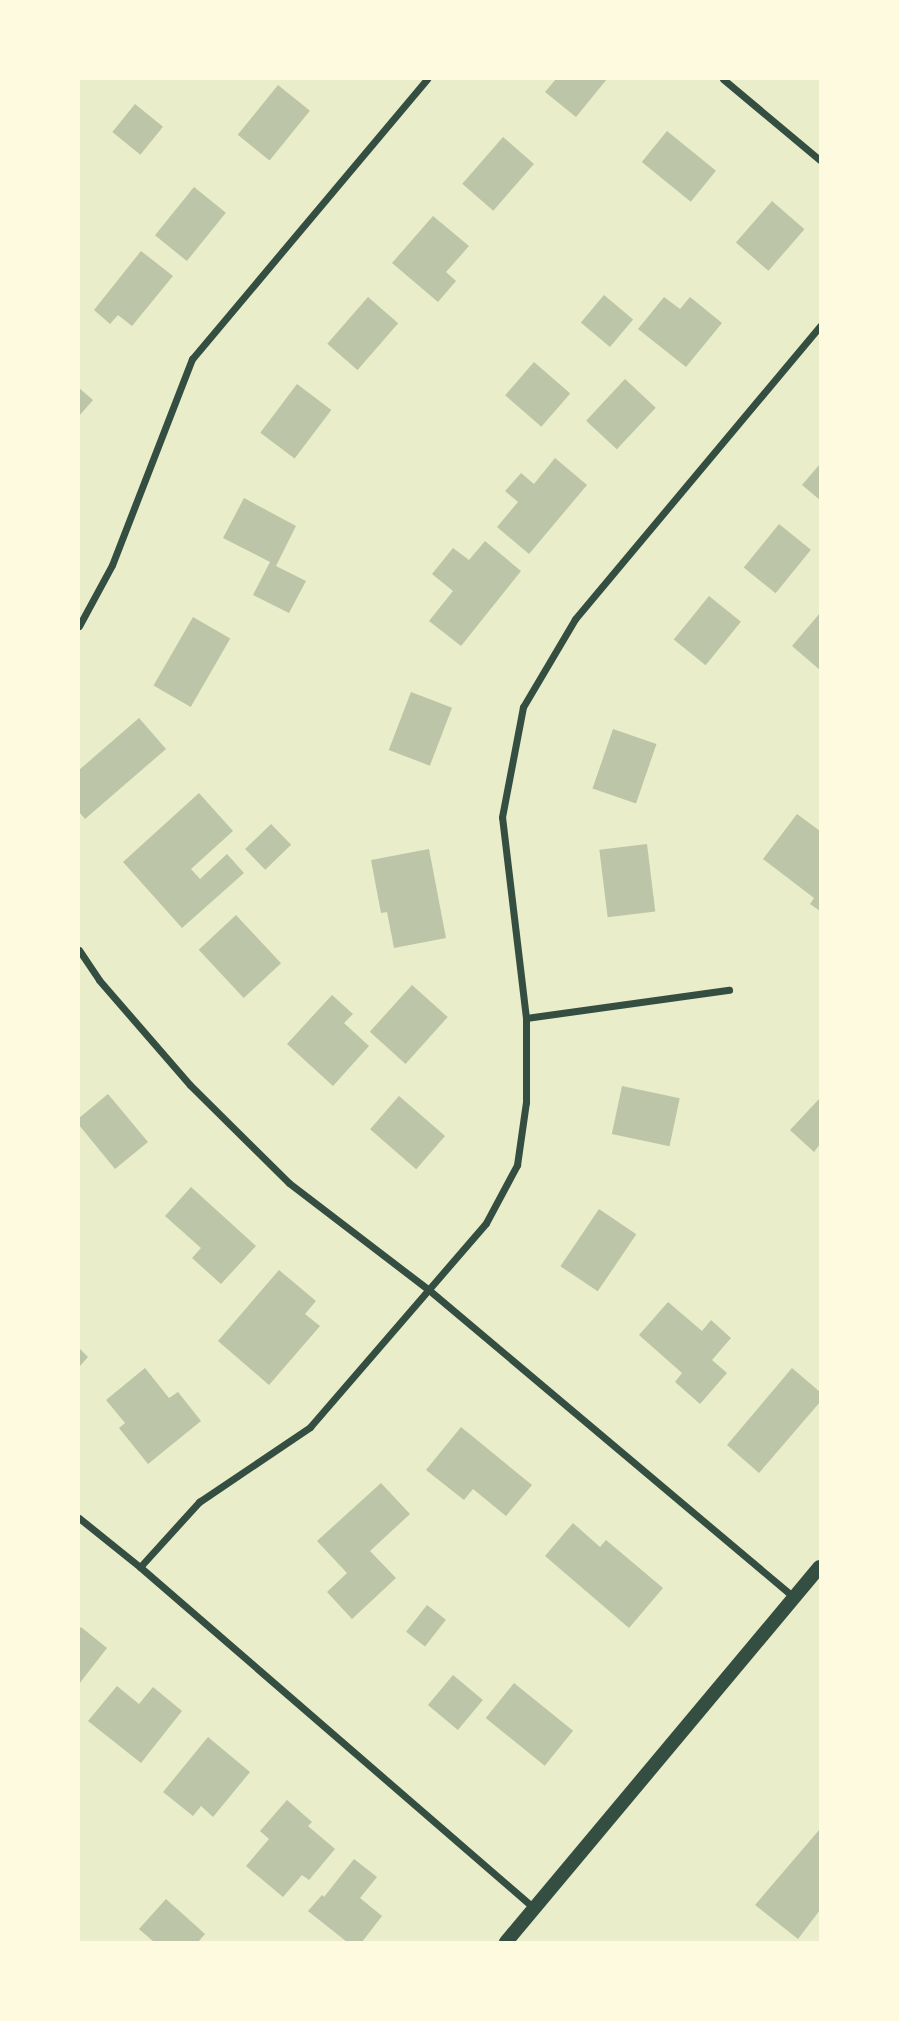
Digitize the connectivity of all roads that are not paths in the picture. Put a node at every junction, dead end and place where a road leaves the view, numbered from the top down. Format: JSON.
{"nodes":[{"id":1,"x":427,"y":79,"type":"edge"},
{"id":2,"x":723,"y":79,"type":"edge"},
{"id":3,"x":820,"y":160,"type":"edge"},
{"id":4,"x":820,"y":326,"type":"edge"},
{"id":5,"x":79,"y":626,"type":"edge"},
{"id":6,"x":79,"y":950,"type":"edge"},
{"id":7,"x":729,"y":990,"type":"dead end"},
{"id":8,"x":526,"y":1018,"type":"junction"},
{"id":9,"x":429,"y":1290,"type":"junction"},
{"id":10,"x":79,"y":1518,"type":"edge"},
{"id":11,"x":140,"y":1567,"type":"junction"},
{"id":12,"x":820,"y":1567,"type":"edge"},
{"id":13,"x":794,"y":1598,"type":"junction"},
{"id":14,"x":534,"y":1908,"type":"junction"},
{"id":15,"x":506,"y":1942,"type":"edge"}],
"edges":[{"from":1,"to":5,"type":"street"},
{"from":2,"to":3,"type":"street"},
{"from":4,"to":8,"type":"street"},
{"from":6,"to":9,"type":"street"},
{"from":7,"to":8,"type":"street"},
{"from":8,"to":9,"type":"street"},
{"from":9,"to":11,"type":"street"},
{"from":9,"to":13,"type":"street"},
{"from":10,"to":11,"type":"street"},
{"from":11,"to":14,"type":"street"},
{"from":12,"to":13,"type":"main road"},
{"from":13,"to":14,"type":"main road"},
{"from":14,"to":15,"type":"main road"}]}
